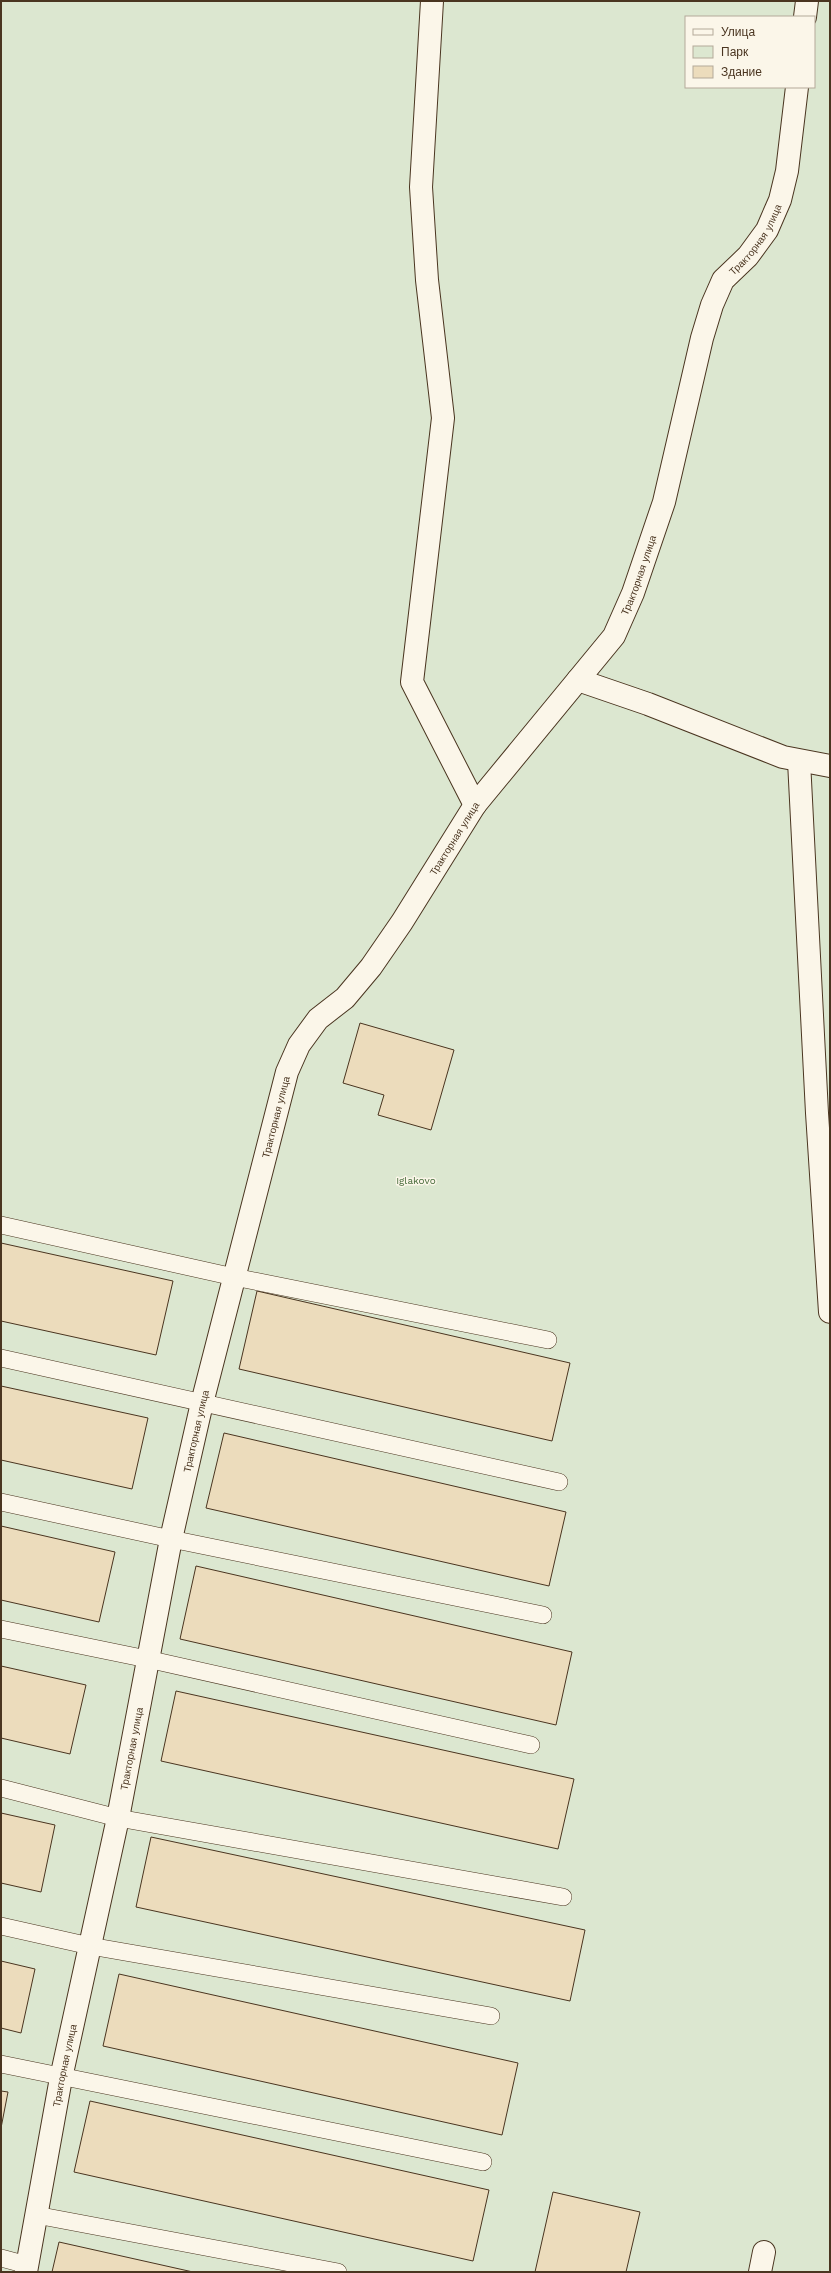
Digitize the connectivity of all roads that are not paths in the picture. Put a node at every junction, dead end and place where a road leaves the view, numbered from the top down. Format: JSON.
{"nodes":[{"id":1,"x":432,"y":1,"type":"edge"},
{"id":2,"x":807,"y":1,"type":"edge"},
{"id":3,"x":805,"y":16,"type":"edge"},
{"id":4,"x":797,"y":88,"type":"edge"},
{"id":5,"x":578,"y":680,"type":"junction"},
{"id":6,"x":799,"y":761,"type":"junction"},
{"id":7,"x":830,"y":766,"type":"edge"},
{"id":8,"x":475,"y":806,"type":"junction"},
{"id":9,"x":1,"y":1225,"type":"edge"},
{"id":10,"x":234,"y":1277,"type":"junction"},
{"id":11,"x":830,"y":1312,"type":"edge"},
{"id":12,"x":548,"y":1340,"type":"dead end"},
{"id":13,"x":1,"y":1358,"type":"edge"},
{"id":14,"x":202,"y":1403,"type":"junction"},
{"id":15,"x":559,"y":1482,"type":"dead end"},
{"id":16,"x":1,"y":1502,"type":"edge"},
{"id":17,"x":171,"y":1539,"type":"junction"},
{"id":18,"x":543,"y":1615,"type":"dead end"},
{"id":19,"x":1,"y":1629,"type":"edge"},
{"id":20,"x":147,"y":1659,"type":"junction"},
{"id":21,"x":531,"y":1746,"type":"dead end"},
{"id":22,"x":1,"y":1788,"type":"edge"},
{"id":23,"x":118,"y":1818,"type":"junction"},
{"id":24,"x":563,"y":1897,"type":"dead end"},
{"id":25,"x":1,"y":1926,"type":"edge"},
{"id":26,"x":90,"y":1946,"type":"junction"},
{"id":27,"x":491,"y":2016,"type":"dead end"},
{"id":28,"x":1,"y":2064,"type":"edge"},
{"id":29,"x":61,"y":2078,"type":"junction"},
{"id":30,"x":483,"y":2162,"type":"dead end"},
{"id":31,"x":36,"y":2215,"type":"junction"},
{"id":32,"x":1,"y":2258,"type":"edge"},
{"id":33,"x":26,"y":2268,"type":"edge"},
{"id":34,"x":338,"y":2272,"type":"edge"}],
"edges":[{"from":1,"to":8,"type":"street"},
{"from":2,"to":3,"type":"street"},
{"from":4,"to":5,"type":"street","name":"Тракторная улица"},
{"from":5,"to":6,"type":"street"},
{"from":5,"to":8,"type":"street","name":"Тракторная улица"},
{"from":6,"to":7,"type":"street"},
{"from":6,"to":11,"type":"street"},
{"from":8,"to":10,"type":"street","name":"Тракторная улица"},
{"from":9,"to":10,"type":"lane"},
{"from":10,"to":12,"type":"lane"},
{"from":10,"to":14,"type":"street","name":"Тракторная улица"},
{"from":13,"to":14,"type":"lane"},
{"from":14,"to":15,"type":"lane"},
{"from":14,"to":17,"type":"street","name":"Тракторная улица"},
{"from":16,"to":17,"type":"lane"},
{"from":17,"to":18,"type":"lane"},
{"from":17,"to":20,"type":"street","name":"Тракторная улица"},
{"from":19,"to":20,"type":"lane"},
{"from":20,"to":21,"type":"lane"},
{"from":20,"to":23,"type":"street","name":"Тракторная улица"},
{"from":22,"to":23,"type":"lane"},
{"from":23,"to":24,"type":"lane"},
{"from":23,"to":26,"type":"street","name":"Тракторная улица"},
{"from":25,"to":26,"type":"lane"},
{"from":26,"to":27,"type":"lane"},
{"from":26,"to":29,"type":"street","name":"Тракторная улица"},
{"from":28,"to":29,"type":"lane"},
{"from":29,"to":30,"type":"lane"},
{"from":29,"to":31,"type":"street","name":"Тракторная улица"},
{"from":31,"to":33,"type":"street","name":"Тракторная улица"},
{"from":31,"to":34,"type":"lane"},
{"from":32,"to":33,"type":"lane"}]}
